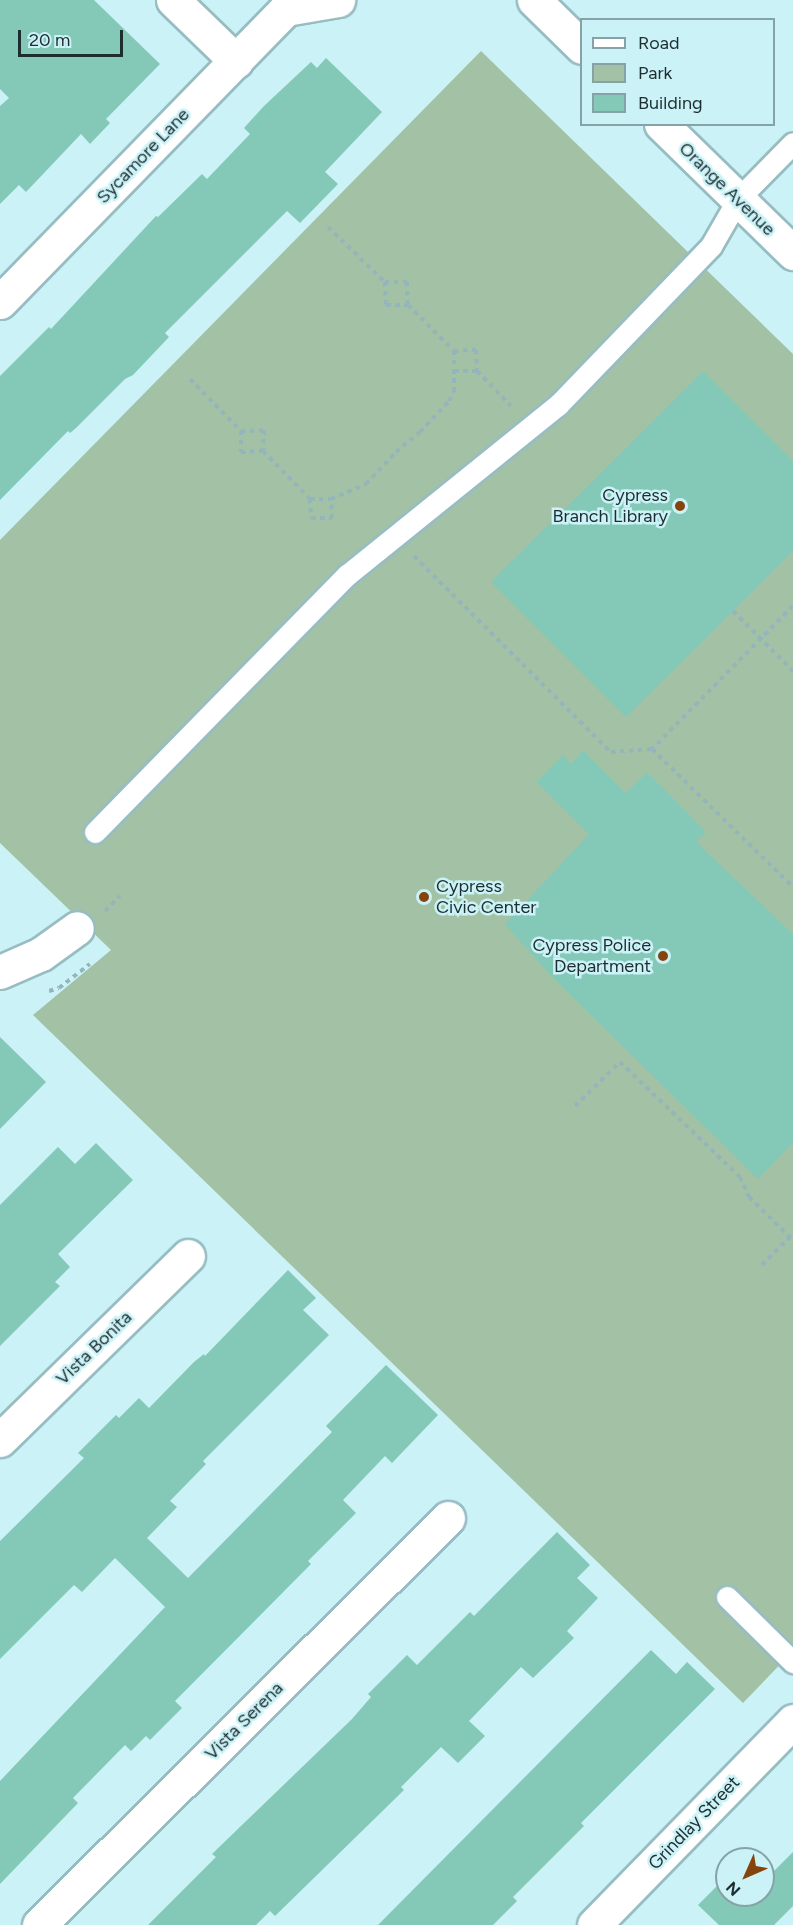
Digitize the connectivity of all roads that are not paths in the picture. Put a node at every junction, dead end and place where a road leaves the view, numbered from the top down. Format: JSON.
{"nodes":[{"id":1,"x":173,"y":0,"type":"edge"},
{"id":2,"x":338,"y":0,"type":"edge"},
{"id":3,"x":534,"y":0,"type":"edge"},
{"id":4,"x":287,"y":5,"type":"edge"},
{"id":5,"x":580,"y":45,"type":"edge"},
{"id":6,"x":236,"y":61,"type":"junction"},
{"id":7,"x":663,"y":126,"type":"edge"},
{"id":8,"x":793,"y":143,"type":"edge"},
{"id":9,"x":738,"y":199,"type":"junction"},
{"id":10,"x":793,"y":253,"type":"edge"},
{"id":11,"x":0,"y":302,"type":"edge"},
{"id":12,"x":95,"y":832,"type":"dead end"},
{"id":13,"x":77,"y":928,"type":"dead end"},
{"id":14,"x":0,"y":972,"type":"edge"},
{"id":15,"x":188,"y":1256,"type":"dead end"},
{"id":16,"x":0,"y":1440,"type":"edge"},
{"id":17,"x":448,"y":1518,"type":"dead end"},
{"id":18,"x":727,"y":1597,"type":"dead end"},
{"id":19,"x":793,"y":1662,"type":"edge"},
{"id":20,"x":787,"y":1738,"type":"edge"},
{"id":21,"x":39,"y":1925,"type":"edge"},
{"id":22,"x":594,"y":1925,"type":"edge"}],
"edges":[{"from":1,"to":6,"type":"street"},
{"from":2,"to":4,"type":"street","name":"Sycamore Lane"},
{"from":3,"to":5,"type":"street"},
{"from":4,"to":6,"type":"street","name":"Sycamore Lane"},
{"from":6,"to":11,"type":"street","name":"Sycamore Lane"},
{"from":7,"to":9,"type":"street","name":"Orange Avenue"},
{"from":8,"to":9,"type":"lane"},
{"from":9,"to":10,"type":"street","name":"Orange Avenue"},
{"from":9,"to":12,"type":"lane"},
{"from":13,"to":14,"type":"street"},
{"from":15,"to":16,"type":"street","name":"Vista Bonita"},
{"from":17,"to":21,"type":"street","name":"Vista Serena"},
{"from":18,"to":19,"type":"lane"},
{"from":20,"to":22,"type":"street","name":"Grindlay Street"}]}
